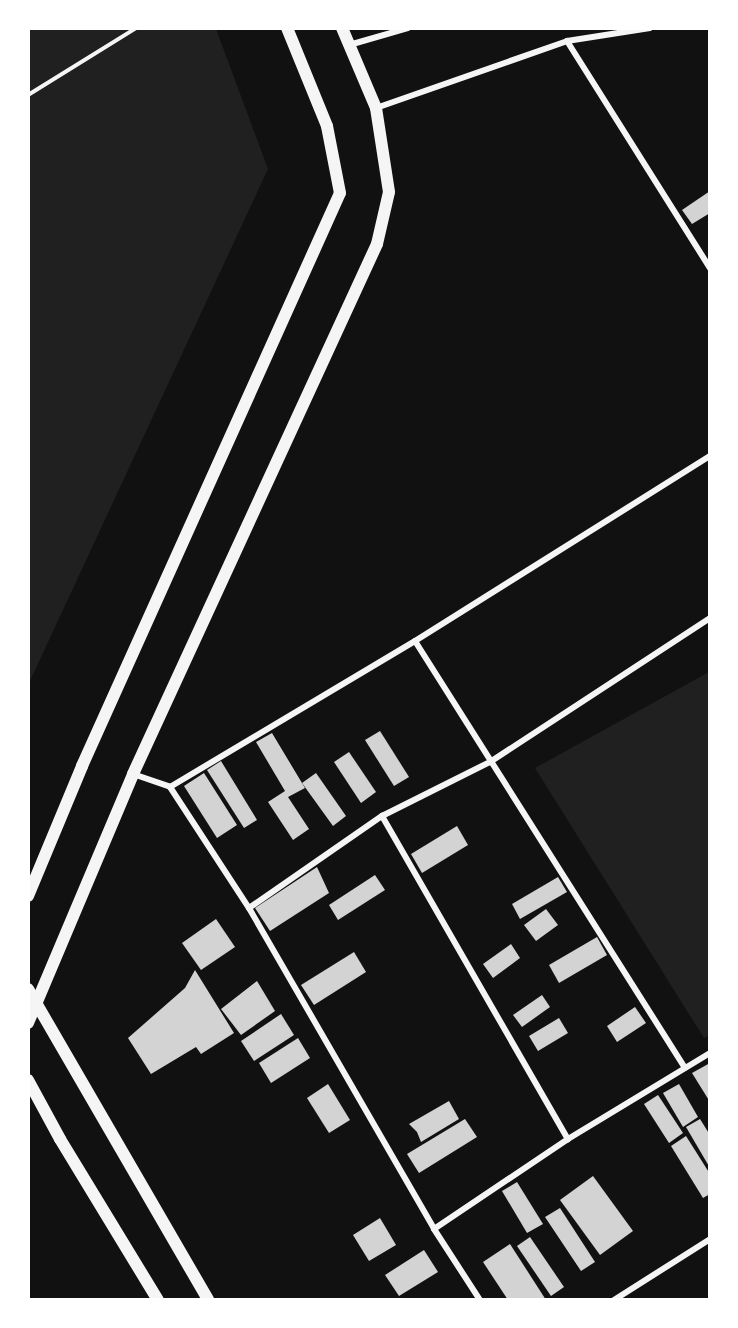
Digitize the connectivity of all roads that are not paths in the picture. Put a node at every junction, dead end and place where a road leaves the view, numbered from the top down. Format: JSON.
{"nodes":[{"id":1,"x":287,"y":28,"type":"edge"},
{"id":2,"x":342,"y":28,"type":"edge"},
{"id":3,"x":408,"y":28,"type":"edge"},
{"id":4,"x":650,"y":28,"type":"edge"},
{"id":5,"x":567,"y":41,"type":"junction"},
{"id":6,"x":348,"y":45,"type":"junction"},
{"id":7,"x":376,"y":108,"type":"junction"},
{"id":8,"x":710,"y":268,"type":"edge"},
{"id":9,"x":710,"y":456,"type":"edge"},
{"id":10,"x":710,"y":618,"type":"edge"},
{"id":11,"x":415,"y":641,"type":"junction"},
{"id":12,"x":490,"y":762,"type":"junction"},
{"id":13,"x":133,"y":774,"type":"junction"},
{"id":14,"x":170,"y":787,"type":"junction"},
{"id":15,"x":382,"y":816,"type":"junction"},
{"id":16,"x":28,"y":896,"type":"edge"},
{"id":17,"x":249,"y":908,"type":"junction"},
{"id":18,"x":28,"y":989,"type":"edge"},
{"id":19,"x":36,"y":1001,"type":"junction"},
{"id":20,"x":28,"y":1023,"type":"edge"},
{"id":21,"x":710,"y":1053,"type":"edge"},
{"id":22,"x":685,"y":1068,"type":"junction"},
{"id":23,"x":28,"y":1080,"type":"edge"},
{"id":24,"x":568,"y":1139,"type":"junction"},
{"id":25,"x":434,"y":1229,"type":"junction"},
{"id":26,"x":710,"y":1239,"type":"edge"},
{"id":27,"x":158,"y":1299,"type":"edge"},
{"id":28,"x":208,"y":1299,"type":"edge"},
{"id":29,"x":480,"y":1299,"type":"edge"},
{"id":30,"x":614,"y":1299,"type":"edge"}],
"edges":[{"from":1,"to":16,"type":"main road"},
{"from":2,"to":6,"type":"main road"},
{"from":3,"to":6,"type":"street"},
{"from":4,"to":5,"type":"street"},
{"from":5,"to":7,"type":"street"},
{"from":5,"to":8,"type":"street"},
{"from":6,"to":7,"type":"main road"},
{"from":7,"to":13,"type":"main road"},
{"from":9,"to":11,"type":"street"},
{"from":10,"to":12,"type":"street"},
{"from":11,"to":12,"type":"street"},
{"from":11,"to":14,"type":"street"},
{"from":12,"to":15,"type":"street"},
{"from":12,"to":22,"type":"street"},
{"from":13,"to":14,"type":"street"},
{"from":13,"to":19,"type":"main road"},
{"from":14,"to":17,"type":"street"},
{"from":15,"to":17,"type":"street"},
{"from":15,"to":24,"type":"street"},
{"from":17,"to":25,"type":"street"},
{"from":18,"to":19,"type":"main road"},
{"from":19,"to":20,"type":"main road"},
{"from":19,"to":28,"type":"main road"},
{"from":21,"to":22,"type":"street"},
{"from":22,"to":24,"type":"street"},
{"from":23,"to":27,"type":"main road"},
{"from":24,"to":25,"type":"street"},
{"from":25,"to":29,"type":"street"},
{"from":26,"to":30,"type":"street"}]}
